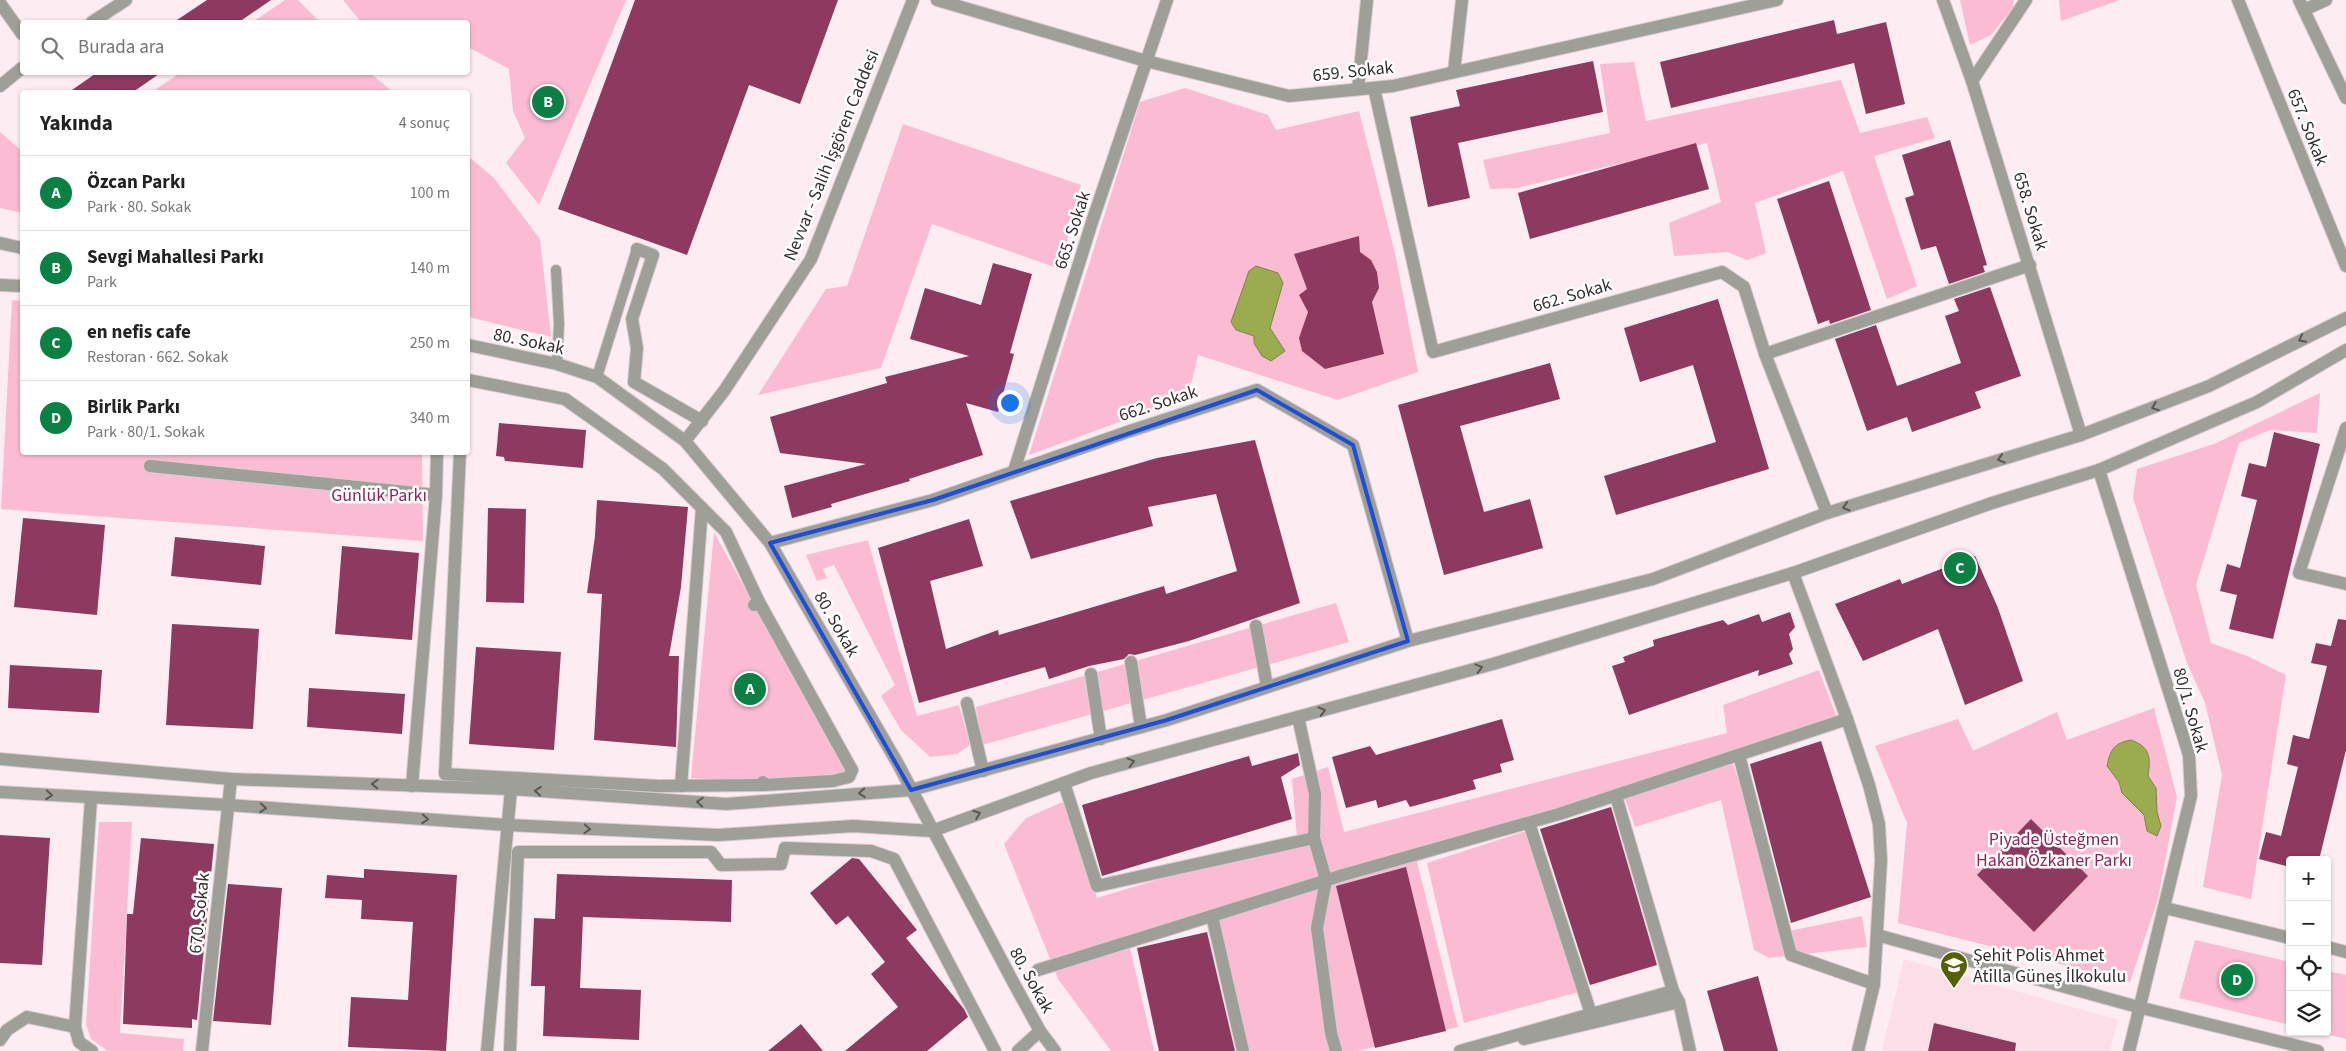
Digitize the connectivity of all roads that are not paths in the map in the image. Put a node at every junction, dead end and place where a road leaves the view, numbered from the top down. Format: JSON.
{"nodes":[{"id":1,"x":126,"y":0,"type":"edge"},
{"id":2,"x":913,"y":0,"type":"edge"},
{"id":3,"x":937,"y":0,"type":"edge"},
{"id":4,"x":1166,"y":0,"type":"edge"},
{"id":5,"x":1367,"y":0,"type":"edge"},
{"id":6,"x":1462,"y":0,"type":"edge"},
{"id":7,"x":1777,"y":0,"type":"edge"},
{"id":8,"x":1943,"y":0,"type":"edge"},
{"id":9,"x":2026,"y":0,"type":"edge"},
{"id":10,"x":2238,"y":0,"type":"edge"},
{"id":11,"x":2326,"y":0,"type":"edge"},
{"id":12,"x":0,"y":3,"type":"edge"},
{"id":13,"x":2301,"y":5,"type":"edge"},
{"id":14,"x":95,"y":20,"type":"edge"},
{"id":15,"x":20,"y":31,"type":"edge"},
{"id":16,"x":1146,"y":61,"type":"junction"},
{"id":17,"x":20,"y":70,"type":"edge"},
{"id":18,"x":1454,"y":72,"type":"junction"},
{"id":19,"x":1972,"y":81,"type":"junction"},
{"id":20,"x":0,"y":86,"type":"edge"},
{"id":21,"x":1374,"y":88,"type":"junction"},
{"id":22,"x":1358,"y":89,"type":"junction"},
{"id":23,"x":2346,"y":98,"type":"edge"},
{"id":24,"x":0,"y":243,"type":"edge"},
{"id":25,"x":20,"y":248,"type":"edge"},
{"id":26,"x":637,"y":249,"type":"joint"},
{"id":27,"x":2030,"y":265,"type":"junction"},
{"id":28,"x":2346,"y":266,"type":"edge"},
{"id":29,"x":556,"y":270,"type":"dead end"},
{"id":30,"x":0,"y":285,"type":"edge"},
{"id":31,"x":20,"y":286,"type":"edge"},
{"id":32,"x":2346,"y":318,"type":"edge"},
{"id":33,"x":470,"y":345,"type":"edge"},
{"id":34,"x":2346,"y":350,"type":"edge"},
{"id":35,"x":1765,"y":354,"type":"junction"},
{"id":36,"x":557,"y":364,"type":"junction"},
{"id":37,"x":597,"y":377,"type":"junction"},
{"id":38,"x":470,"y":380,"type":"edge"},
{"id":39,"x":702,"y":421,"type":"junction"},
{"id":40,"x":2346,"y":426,"type":"edge"},
{"id":41,"x":2081,"y":434,"type":"junction"},
{"id":42,"x":685,"y":441,"type":"junction"},
{"id":43,"x":437,"y":455,"type":"edge"},
{"id":44,"x":460,"y":455,"type":"edge"},
{"id":45,"x":150,"y":466,"type":"dead end"},
{"id":46,"x":2099,"y":470,"type":"junction"},
{"id":47,"x":1014,"y":471,"type":"junction"},
{"id":48,"x":436,"y":495,"type":"junction"},
{"id":49,"x":702,"y":508,"type":"junction"},
{"id":50,"x":1827,"y":513,"type":"junction"},
{"id":51,"x":770,"y":543,"type":"junction"},
{"id":52,"x":1793,"y":573,"type":"junction"},
{"id":53,"x":2346,"y":584,"type":"edge"},
{"id":54,"x":1256,"y":626,"type":"dead end"},
{"id":55,"x":1408,"y":641,"type":"junction"},
{"id":56,"x":1131,"y":662,"type":"dead end"},
{"id":57,"x":1091,"y":674,"type":"dead end"},
{"id":58,"x":1267,"y":686,"type":"junction"},
{"id":59,"x":967,"y":703,"type":"dead end"},
{"id":60,"x":1298,"y":717,"type":"junction"},
{"id":61,"x":1847,"y":718,"type":"junction"},
{"id":62,"x":1141,"y":727,"type":"junction"},
{"id":63,"x":1101,"y":738,"type":"junction"},
{"id":64,"x":1739,"y":755,"type":"junction"},
{"id":65,"x":0,"y":759,"type":"edge"},
{"id":66,"x":983,"y":771,"type":"junction"},
{"id":67,"x":231,"y":779,"type":"junction"},
{"id":68,"x":1064,"y":783,"type":"junction"},
{"id":69,"x":412,"y":786,"type":"junction"},
{"id":70,"x":681,"y":786,"type":"junction"},
{"id":71,"x":511,"y":789,"type":"junction"},
{"id":72,"x":911,"y":790,"type":"junction"},
{"id":73,"x":0,"y":792,"type":"edge"},
{"id":74,"x":1616,"y":796,"type":"junction"},
{"id":75,"x":91,"y":799,"type":"junction"},
{"id":76,"x":228,"y":805,"type":"junction"},
{"id":77,"x":1529,"y":823,"type":"junction"},
{"id":78,"x":507,"y":825,"type":"junction"},
{"id":79,"x":932,"y":831,"type":"junction"},
{"id":80,"x":1314,"y":838,"type":"junction"},
{"id":81,"x":1326,"y":880,"type":"junction"},
{"id":82,"x":2165,"y":908,"type":"junction"},
{"id":83,"x":1212,"y":916,"type":"junction"},
{"id":84,"x":1877,"y":935,"type":"junction"},
{"id":85,"x":2286,"y":937,"type":"edge"},
{"id":86,"x":2331,"y":948,"type":"edge"},
{"id":87,"x":2346,"y":952,"type":"edge"},
{"id":88,"x":1038,"y":970,"type":"dead end"},
{"id":89,"x":1874,"y":984,"type":"junction"},
{"id":90,"x":1676,"y":997,"type":"junction"},
{"id":91,"x":2138,"y":1007,"type":"junction"},
{"id":92,"x":1591,"y":1014,"type":"junction"},
{"id":93,"x":74,"y":1027,"type":"junction"},
{"id":94,"x":1040,"y":1031,"type":"junction"},
{"id":95,"x":0,"y":1040,"type":"edge"},
{"id":96,"x":92,"y":1051,"type":"edge"},
{"id":97,"x":202,"y":1051,"type":"edge"},
{"id":98,"x":487,"y":1051,"type":"edge"},
{"id":99,"x":510,"y":1051,"type":"edge"},
{"id":100,"x":995,"y":1051,"type":"edge"},
{"id":101,"x":1018,"y":1051,"type":"edge"},
{"id":102,"x":1055,"y":1051,"type":"edge"},
{"id":103,"x":1243,"y":1051,"type":"edge"},
{"id":104,"x":1336,"y":1051,"type":"edge"},
{"id":105,"x":1460,"y":1051,"type":"edge"},
{"id":106,"x":1480,"y":1051,"type":"edge"},
{"id":107,"x":1690,"y":1051,"type":"edge"},
{"id":108,"x":1858,"y":1051,"type":"edge"},
{"id":109,"x":2129,"y":1051,"type":"edge"},
{"id":110,"x":2318,"y":1051,"type":"edge"}],
"edges":[{"from":1,"to":14,"type":"street"},
{"from":2,"to":39,"type":"street","name":"Nevvar - Salih İşgören Caddesi"},
{"from":3,"to":16,"type":"street","name":"659. Sokak"},
{"from":4,"to":16,"type":"street","name":"665. Sokak"},
{"from":5,"to":22,"type":"street"},
{"from":6,"to":18,"type":"street"},
{"from":7,"to":18,"type":"street","name":"659. Sokak"},
{"from":8,"to":19,"type":"street","name":"658. Sokak"},
{"from":9,"to":19,"type":"street"},
{"from":10,"to":28,"type":"street","name":"657. Sokak"},
{"from":11,"to":13,"type":"street"},
{"from":12,"to":15,"type":"street"},
{"from":13,"to":23,"type":"street"},
{"from":16,"to":22,"type":"street","name":"659. Sokak"},
{"from":16,"to":47,"type":"street","name":"665. Sokak"},
{"from":17,"to":20,"type":"street"},
{"from":18,"to":21,"type":"street","name":"659. Sokak"},
{"from":19,"to":27,"type":"street","name":"658. Sokak"},
{"from":21,"to":22,"type":"street","name":"659. Sokak"},
{"from":21,"to":35,"type":"street","name":"662. Sokak"},
{"from":24,"to":25,"type":"street"},
{"from":26,"to":37,"type":"lane"},
{"from":26,"to":39,"type":"street"},
{"from":27,"to":35,"type":"street"},
{"from":27,"to":41,"type":"street","name":"658. Sokak"},
{"from":29,"to":36,"type":"lane"},
{"from":30,"to":31,"type":"street"},
{"from":32,"to":41,"type":"street","one_way":true},
{"from":33,"to":36,"type":"street","name":"80. Sokak"},
{"from":34,"to":46,"type":"street"},
{"from":35,"to":50,"type":"street","name":"662. Sokak"},
{"from":36,"to":37,"type":"street","name":"80. Sokak"},
{"from":37,"to":42,"type":"street","name":"80. Sokak"},
{"from":38,"to":49,"type":"street"},
{"from":39,"to":42,"type":"street","name":"Nevvar - Salih İşgören Caddesi"},
{"from":40,"to":53,"type":"street"},
{"from":41,"to":50,"type":"street","one_way":true},
{"from":42,"to":51,"type":"street","name":"80. Sokak"},
{"from":43,"to":48,"type":"street"},
{"from":44,"to":70,"type":"street"},
{"from":45,"to":48,"type":"street"},
{"from":46,"to":52,"type":"street"},
{"from":46,"to":82,"type":"street","name":"80/1. Sokak"},
{"from":47,"to":51,"type":"street","name":"662. Sokak"},
{"from":47,"to":55,"type":"street","name":"662. Sokak"},
{"from":48,"to":69,"type":"street"},
{"from":49,"to":70,"type":"street"},
{"from":49,"to":70,"type":"street"},
{"from":50,"to":55,"type":"street"},
{"from":51,"to":72,"type":"street","name":"80. Sokak"},
{"from":60,"to":52,"type":"street","one_way":true},
{"from":52,"to":61,"type":"street"},
{"from":54,"to":58,"type":"street"},
{"from":55,"to":58,"type":"street"},
{"from":56,"to":62,"type":"street"},
{"from":57,"to":63,"type":"street"},
{"from":58,"to":62,"type":"street"},
{"from":59,"to":66,"type":"street"},
{"from":68,"to":60,"type":"street","one_way":true},
{"from":60,"to":80,"type":"street"},
{"from":61,"to":64,"type":"street"},
{"from":61,"to":84,"type":"street"},
{"from":62,"to":63,"type":"street"},
{"from":63,"to":66,"type":"street"},
{"from":64,"to":74,"type":"street"},
{"from":64,"to":89,"type":"street"},
{"from":65,"to":67,"type":"street"},
{"from":66,"to":72,"type":"street"},
{"from":69,"to":67,"type":"street","one_way":true},
{"from":67,"to":76,"type":"street","name":"670. Sokak"},
{"from":79,"to":68,"type":"street","one_way":true},
{"from":68,"to":80,"type":"street"},
{"from":69,"to":71,"type":"street"},
{"from":72,"to":71,"type":"street","one_way":true},
{"from":71,"to":78,"type":"street"},
{"from":72,"to":79,"type":"street","name":"80. Sokak"},
{"from":73,"to":75,"type":"street","one_way":true},
{"from":74,"to":77,"type":"street"},
{"from":74,"to":90,"type":"street"},
{"from":75,"to":76,"type":"street"},
{"from":75,"to":93,"type":"street"},
{"from":76,"to":78,"type":"street","one_way":true},
{"from":76,"to":97,"type":"street","name":"670. Sokak"},
{"from":77,"to":81,"type":"street"},
{"from":77,"to":92,"type":"street"},
{"from":78,"to":79,"type":"street","one_way":true},
{"from":78,"to":98,"type":"street"},
{"from":79,"to":94,"type":"street","name":"80. Sokak"},
{"from":80,"to":81,"type":"street"},
{"from":81,"to":83,"type":"street"},
{"from":81,"to":104,"type":"street"},
{"from":82,"to":85,"type":"street"},
{"from":82,"to":91,"type":"street","name":"80/1. Sokak"},
{"from":83,"to":88,"type":"street"},
{"from":83,"to":103,"type":"street"},
{"from":84,"to":89,"type":"street"},
{"from":84,"to":91,"type":"street"},
{"from":86,"to":87,"type":"street"},
{"from":89,"to":108,"type":"street"},
{"from":90,"to":92,"type":"street"},
{"from":90,"to":106,"type":"street"},
{"from":90,"to":107,"type":"street"},
{"from":91,"to":109,"type":"street","name":"80/1. Sokak"},
{"from":91,"to":110,"type":"street"},
{"from":92,"to":105,"type":"street"},
{"from":93,"to":95,"type":"street"},
{"from":93,"to":96,"type":"street"},
{"from":94,"to":101,"type":"street"},
{"from":94,"to":102,"type":"street","name":"80. Sokak"},
{"from":99,"to":100,"type":"street"}]}
